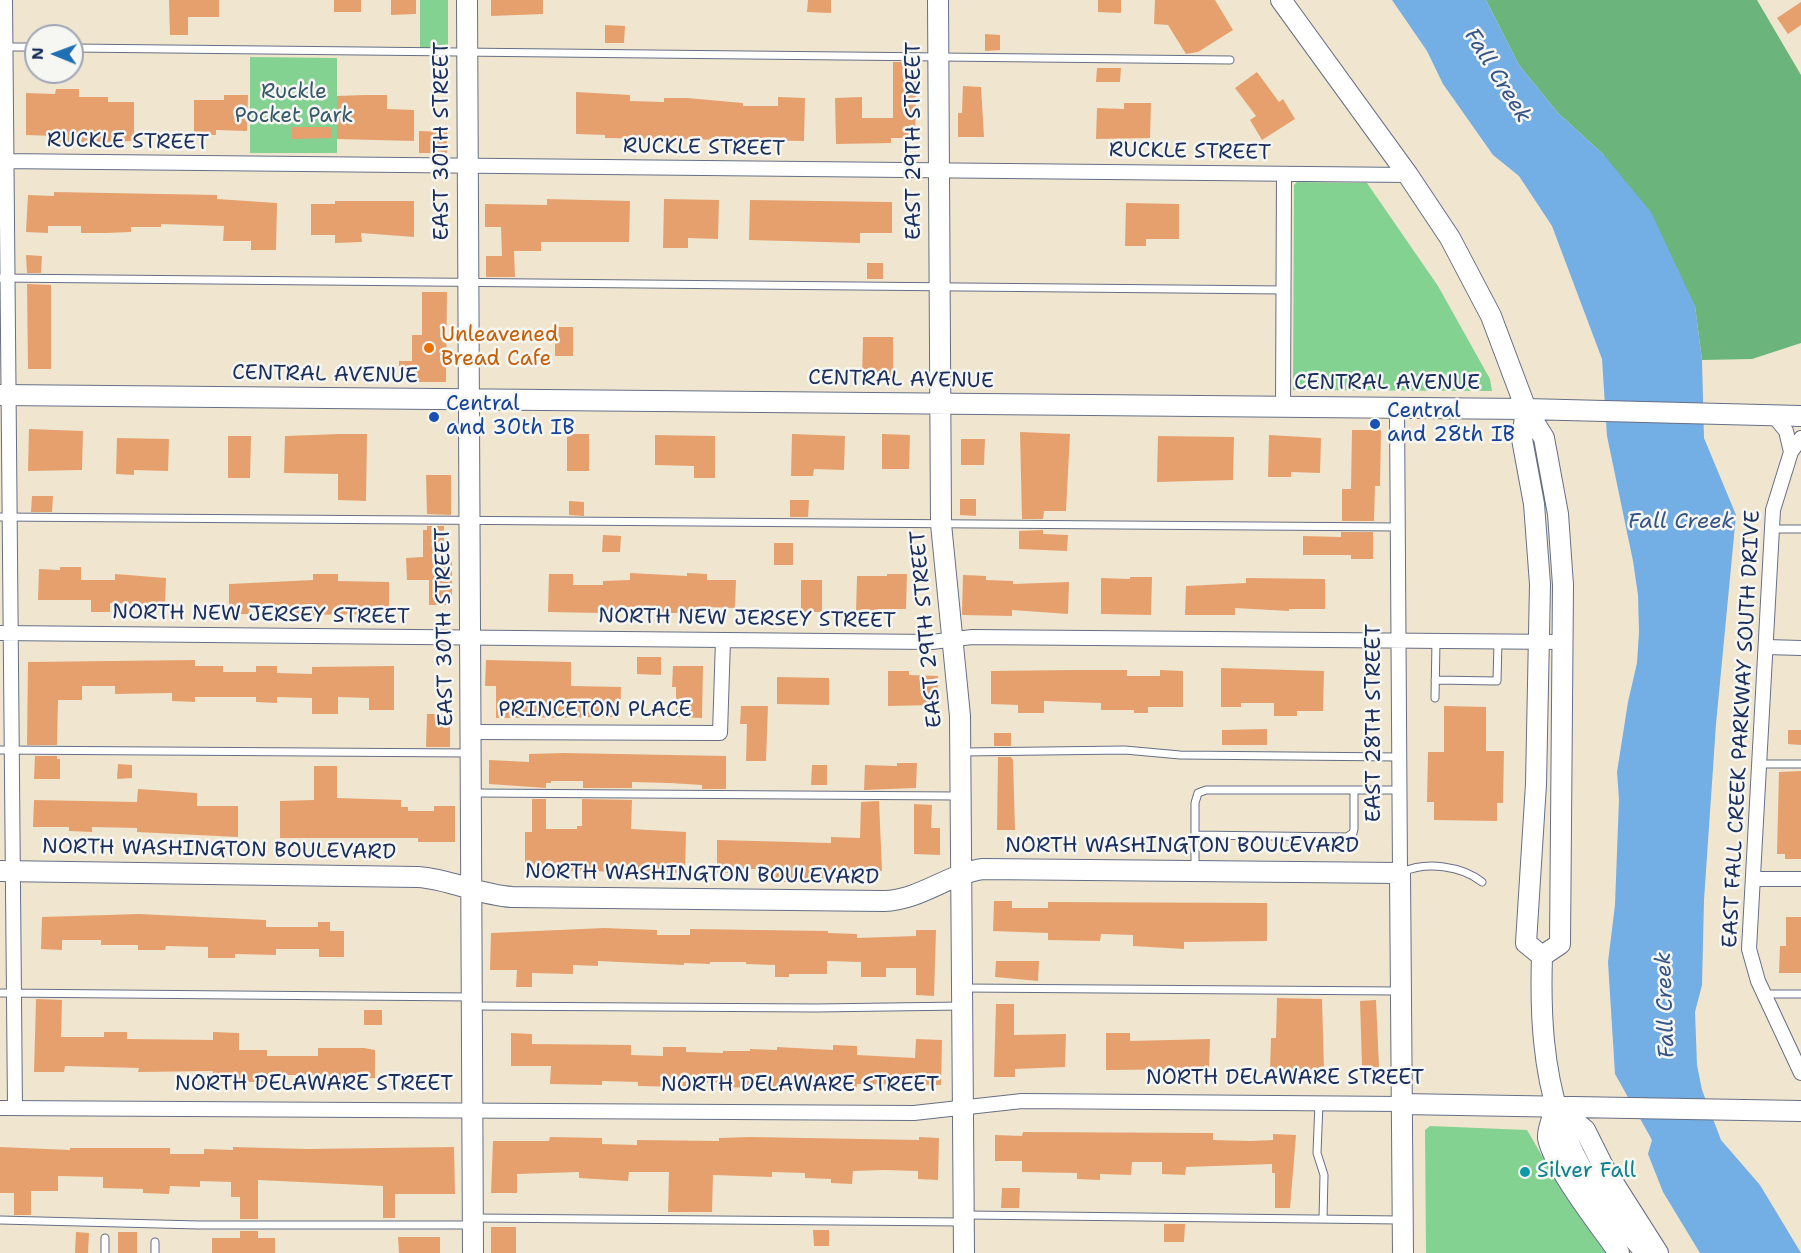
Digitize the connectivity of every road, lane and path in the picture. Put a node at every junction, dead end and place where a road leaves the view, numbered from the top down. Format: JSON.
{"nodes":[{"id":1,"x":5,"y":0,"type":"edge"},
{"id":2,"x":467,"y":0,"type":"edge"},
{"id":3,"x":939,"y":0,"type":"edge"},
{"id":4,"x":1281,"y":0,"type":"edge"},
{"id":5,"x":2,"y":47,"type":"edge"},
{"id":6,"x":24,"y":47,"type":"edge"},
{"id":7,"x":84,"y":48,"type":"edge"},
{"id":8,"x":467,"y":52,"type":"junction"},
{"id":9,"x":939,"y":56,"type":"junction"},
{"id":10,"x":1230,"y":60,"type":"dead end"},
{"id":11,"x":3,"y":162,"type":"edge"},
{"id":12,"x":467,"y":166,"type":"junction"},
{"id":13,"x":940,"y":171,"type":"junction"},
{"id":14,"x":1284,"y":174,"type":"junction"},
{"id":15,"x":1408,"y":175,"type":"junction"},
{"id":16,"x":3,"y":278,"type":"edge"},
{"id":17,"x":468,"y":281,"type":"junction"},
{"id":18,"x":939,"y":287,"type":"junction"},
{"id":19,"x":1284,"y":290,"type":"junction"},
{"id":20,"x":3,"y":395,"type":"edge"},
{"id":21,"x":467,"y":400,"type":"junction"},
{"id":22,"x":940,"y":405,"type":"junction"},
{"id":23,"x":1283,"y":407,"type":"junction"},
{"id":24,"x":1397,"y":408,"type":"junction"},
{"id":25,"x":1526,"y":409,"type":"junction"},
{"id":26,"x":1766,"y":414,"type":"junction"},
{"id":27,"x":1801,"y":416,"type":"edge"},
{"id":28,"x":1801,"y":438,"type":"edge"},
{"id":29,"x":1791,"y":452,"type":"junction"},
{"id":30,"x":4,"y":518,"type":"edge"},
{"id":31,"x":468,"y":522,"type":"junction"},
{"id":32,"x":941,"y":524,"type":"junction"},
{"id":33,"x":1398,"y":527,"type":"junction"},
{"id":34,"x":1772,"y":529,"type":"junction"},
{"id":35,"x":1801,"y":530,"type":"edge"},
{"id":36,"x":5,"y":633,"type":"edge"},
{"id":37,"x":469,"y":638,"type":"junction"},
{"id":38,"x":723,"y":640,"type":"junction"},
{"id":39,"x":952,"y":640,"type":"junction"},
{"id":40,"x":1398,"y":641,"type":"junction"},
{"id":41,"x":1436,"y":641,"type":"junction"},
{"id":42,"x":1498,"y":641,"type":"junction"},
{"id":43,"x":1539,"y":642,"type":"junction"},
{"id":44,"x":1564,"y":642,"type":"junction"},
{"id":45,"x":1766,"y":647,"type":"junction"},
{"id":46,"x":1801,"y":648,"type":"edge"},
{"id":47,"x":1435,"y":680,"type":"junction"},
{"id":48,"x":1435,"y":698,"type":"dead end"},
{"id":49,"x":470,"y":732,"type":"junction"},
{"id":50,"x":6,"y":750,"type":"edge"},
{"id":51,"x":960,"y":752,"type":"junction"},
{"id":52,"x":470,"y":753,"type":"junction"},
{"id":53,"x":1399,"y":757,"type":"junction"},
{"id":54,"x":1760,"y":764,"type":"junction"},
{"id":55,"x":1801,"y":764,"type":"edge"},
{"id":56,"x":1354,"y":790,"type":"junction"},
{"id":57,"x":1400,"y":790,"type":"junction"},
{"id":58,"x":471,"y":793,"type":"junction"},
{"id":59,"x":960,"y":796,"type":"junction"},
{"id":60,"x":1195,"y":835,"type":"junction"},
{"id":61,"x":6,"y":871,"type":"edge"},
{"id":62,"x":1195,"y":871,"type":"junction"},
{"id":63,"x":1400,"y":873,"type":"junction"},
{"id":64,"x":962,"y":874,"type":"junction"},
{"id":65,"x":1753,"y":879,"type":"junction"},
{"id":66,"x":1801,"y":879,"type":"edge"},
{"id":67,"x":1482,"y":882,"type":"dead end"},
{"id":68,"x":473,"y":890,"type":"junction"},
{"id":69,"x":1542,"y":957,"type":"junction"},
{"id":70,"x":1401,"y":991,"type":"junction"},
{"id":71,"x":7,"y":993,"type":"edge"},
{"id":72,"x":1765,"y":994,"type":"junction"},
{"id":73,"x":1801,"y":994,"type":"edge"},
{"id":74,"x":963,"y":998,"type":"junction"},
{"id":75,"x":472,"y":1002,"type":"junction"},
{"id":76,"x":1801,"y":1073,"type":"edge"},
{"id":77,"x":1319,"y":1103,"type":"junction"},
{"id":78,"x":1402,"y":1104,"type":"junction"},
{"id":79,"x":1556,"y":1106,"type":"junction"},
{"id":80,"x":0,"y":1108,"type":"edge"},
{"id":81,"x":15,"y":1108,"type":"junction"},
{"id":82,"x":964,"y":1108,"type":"junction"},
{"id":83,"x":472,"y":1110,"type":"junction"},
{"id":84,"x":1774,"y":1111,"type":"junction"},
{"id":85,"x":1801,"y":1111,"type":"edge"},
{"id":86,"x":1801,"y":1125,"type":"edge"},
{"id":87,"x":964,"y":1218,"type":"junction"},
{"id":88,"x":1323,"y":1219,"type":"junction"},
{"id":89,"x":0,"y":1220,"type":"edge"},
{"id":90,"x":1402,"y":1220,"type":"junction"},
{"id":91,"x":473,"y":1222,"type":"junction"},
{"id":92,"x":105,"y":1238,"type":"dead end"},
{"id":93,"x":155,"y":1242,"type":"dead end"},
{"id":94,"x":105,"y":1253,"type":"edge"},
{"id":95,"x":155,"y":1253,"type":"edge"},
{"id":96,"x":473,"y":1253,"type":"edge"},
{"id":97,"x":964,"y":1253,"type":"edge"},
{"id":98,"x":1403,"y":1253,"type":"edge"},
{"id":99,"x":1619,"y":1253,"type":"edge"},
{"id":100,"x":1647,"y":1253,"type":"edge"},
{"id":101,"x":1658,"y":1253,"type":"edge"}],
"edges":[{"from":1,"to":5,"type":"street"},
{"from":2,"to":8,"type":"main road","name":"EAST 30TH STREET"},
{"from":3,"to":9,"type":"main road","name":"EAST 29TH STREET"},
{"from":4,"to":15,"type":"main road"},
{"from":5,"to":6,"type":"lane"},
{"from":5,"to":11,"type":"street"},
{"from":7,"to":8,"type":"lane"},
{"from":8,"to":9,"type":"lane"},
{"from":8,"to":12,"type":"main road","name":"EAST 30TH STREET"},
{"from":9,"to":10,"type":"lane"},
{"from":9,"to":13,"type":"main road","name":"EAST 29TH STREET"},
{"from":11,"to":12,"type":"street","name":"RUCKLE STREET"},
{"from":11,"to":16,"type":"street"},
{"from":12,"to":13,"type":"street","name":"RUCKLE STREET"},
{"from":12,"to":17,"type":"main road","name":"EAST 30TH STREET"},
{"from":13,"to":14,"type":"street","name":"RUCKLE STREET"},
{"from":13,"to":18,"type":"main road","name":"EAST 29TH STREET"},
{"from":14,"to":15,"type":"street","name":"RUCKLE STREET"},
{"from":14,"to":19,"type":"street"},
{"from":15,"to":25,"type":"main road"},
{"from":16,"to":17,"type":"lane"},
{"from":16,"to":20,"type":"street"},
{"from":17,"to":18,"type":"lane"},
{"from":17,"to":21,"type":"main road","name":"EAST 30TH STREET"},
{"from":18,"to":19,"type":"lane"},
{"from":18,"to":22,"type":"main road","name":"EAST 29TH STREET"},
{"from":19,"to":23,"type":"street"},
{"from":20,"to":21,"type":"main road","name":"CENTRAL AVENUE"},
{"from":20,"to":30,"type":"street"},
{"from":21,"to":22,"type":"main road","name":"CENTRAL AVENUE"},
{"from":21,"to":31,"type":"main road","name":"EAST 30TH STREET"},
{"from":22,"to":23,"type":"main road","name":"CENTRAL AVENUE"},
{"from":22,"to":32,"type":"main road","name":"EAST 29TH STREET"},
{"from":23,"to":24,"type":"main road","name":"CENTRAL AVENUE"},
{"from":24,"to":25,"type":"main road","name":"CENTRAL AVENUE"},
{"from":24,"to":33,"type":"street","name":"EAST 28TH STREET"},
{"from":25,"to":26,"type":"main road","name":"CENTRAL AVENUE"},
{"from":25,"to":43,"type":"main road"},
{"from":25,"to":44,"type":"main road"},
{"from":26,"to":27,"type":"main road","name":"CENTRAL AVENUE"},
{"from":26,"to":29,"type":"street"},
{"from":28,"to":29,"type":"street","name":"EAST FALL CREEK PARKWAY SOUTH DRIVE"},
{"from":29,"to":34,"type":"street","name":"EAST FALL CREEK PARKWAY SOUTH DRIVE"},
{"from":30,"to":31,"type":"lane"},
{"from":30,"to":36,"type":"street"},
{"from":31,"to":32,"type":"lane"},
{"from":31,"to":37,"type":"main road","name":"EAST 30TH STREET"},
{"from":32,"to":33,"type":"lane"},
{"from":32,"to":39,"type":"main road","name":"EAST 29TH STREET"},
{"from":33,"to":40,"type":"street","name":"EAST 28TH STREET"},
{"from":34,"to":35,"type":"lane"},
{"from":34,"to":45,"type":"street","name":"EAST FALL CREEK PARKWAY SOUTH DRIVE"},
{"from":36,"to":37,"type":"street","name":"NORTH NEW JERSEY STREET"},
{"from":36,"to":50,"type":"street"},
{"from":37,"to":38,"type":"street","name":"NORTH NEW JERSEY STREET"},
{"from":37,"to":49,"type":"main road","name":"EAST 30TH STREET"},
{"from":38,"to":39,"type":"street","name":"NORTH NEW JERSEY STREET"},
{"from":38,"to":49,"type":"street","name":"PRINCETON PLACE"},
{"from":39,"to":40,"type":"street","name":"NORTH NEW JERSEY STREET"},
{"from":39,"to":51,"type":"main road","name":"EAST 29TH STREET"},
{"from":40,"to":41,"type":"street","name":"NORTH NEW JERSEY STREET"},
{"from":40,"to":53,"type":"street","name":"EAST 28TH STREET"},
{"from":41,"to":42,"type":"street","name":"NORTH NEW JERSEY STREET"},
{"from":41,"to":47,"type":"lane"},
{"from":42,"to":43,"type":"street","name":"NORTH NEW JERSEY STREET"},
{"from":42,"to":47,"type":"lane"},
{"from":43,"to":44,"type":"street","name":"NORTH NEW JERSEY STREET"},
{"from":43,"to":69,"type":"main road"},
{"from":44,"to":69,"type":"main road"},
{"from":45,"to":46,"type":"street"},
{"from":45,"to":54,"type":"street","name":"EAST FALL CREEK PARKWAY SOUTH DRIVE"},
{"from":47,"to":48,"type":"lane"},
{"from":49,"to":52,"type":"main road","name":"EAST 30TH STREET"},
{"from":50,"to":52,"type":"lane"},
{"from":50,"to":61,"type":"street"},
{"from":51,"to":53,"type":"lane"},
{"from":51,"to":59,"type":"main road","name":"EAST 29TH STREET"},
{"from":52,"to":58,"type":"main road","name":"EAST 30TH STREET"},
{"from":53,"to":57,"type":"street","name":"EAST 28TH STREET"},
{"from":54,"to":55,"type":"lane"},
{"from":54,"to":65,"type":"street","name":"EAST FALL CREEK PARKWAY SOUTH DRIVE"},
{"from":56,"to":57,"type":"lane"},
{"from":56,"to":60,"type":"lane"},
{"from":56,"to":60,"type":"lane"},
{"from":57,"to":63,"type":"street","name":"EAST 28TH STREET"},
{"from":58,"to":59,"type":"lane"},
{"from":58,"to":68,"type":"main road","name":"EAST 30TH STREET"},
{"from":59,"to":64,"type":"main road","name":"EAST 29TH STREET"},
{"from":60,"to":62,"type":"lane"},
{"from":61,"to":68,"type":"main road","name":"NORTH WASHINGTON BOULEVARD"},
{"from":61,"to":71,"type":"street"},
{"from":62,"to":63,"type":"main road","name":"NORTH WASHINGTON BOULEVARD"},
{"from":62,"to":64,"type":"main road","name":"NORTH WASHINGTON BOULEVARD"},
{"from":63,"to":67,"type":"lane"},
{"from":63,"to":70,"type":"main road","name":"EAST 28TH STREET"},
{"from":64,"to":68,"type":"main road","name":"NORTH WASHINGTON BOULEVARD"},
{"from":64,"to":74,"type":"main road","name":"EAST 29TH STREET"},
{"from":65,"to":66,"type":"street"},
{"from":65,"to":72,"type":"street","name":"EAST FALL CREEK PARKWAY SOUTH DRIVE"},
{"from":68,"to":75,"type":"main road","name":"EAST 30TH STREET"},
{"from":69,"to":79,"type":"main road"},
{"from":70,"to":74,"type":"lane"},
{"from":70,"to":78,"type":"main road","name":"EAST 28TH STREET"},
{"from":71,"to":75,"type":"lane"},
{"from":71,"to":81,"type":"street"},
{"from":72,"to":73,"type":"lane"},
{"from":72,"to":76,"type":"street","name":"EAST FALL CREEK PARKWAY SOUTH DRIVE"},
{"from":74,"to":75,"type":"lane"},
{"from":74,"to":82,"type":"main road","name":"EAST 29TH STREET"},
{"from":75,"to":83,"type":"main road","name":"EAST 30TH STREET"},
{"from":77,"to":78,"type":"street","name":"NORTH DELAWARE STREET"},
{"from":77,"to":82,"type":"street","name":"NORTH DELAWARE STREET"},
{"from":77,"to":88,"type":"lane"},
{"from":78,"to":79,"type":"main road","name":"NORTH DELAWARE STREET"},
{"from":78,"to":90,"type":"main road","name":"EAST 28TH STREET"},
{"from":79,"to":84,"type":"main road","name":"NORTH DELAWARE STREET"},
{"from":79,"to":99,"type":"main road"},
{"from":79,"to":100,"type":"main road"},
{"from":79,"to":101,"type":"main road"},
{"from":80,"to":81,"type":"street","name":"NORTH DELAWARE STREET"},
{"from":81,"to":83,"type":"street","name":"NORTH DELAWARE STREET"},
{"from":82,"to":83,"type":"street","name":"NORTH DELAWARE STREET"},
{"from":82,"to":87,"type":"main road","name":"EAST 29TH STREET"},
{"from":83,"to":91,"type":"main road","name":"EAST 30TH STREET"},
{"from":84,"to":85,"type":"main road","name":"NORTH DELAWARE STREET"},
{"from":84,"to":86,"type":"main road","name":"NORTH DELAWARE STREET"},
{"from":87,"to":88,"type":"lane"},
{"from":87,"to":91,"type":"lane"},
{"from":87,"to":97,"type":"main road","name":"EAST 29TH STREET"},
{"from":88,"to":90,"type":"lane"},
{"from":89,"to":91,"type":"lane"},
{"from":90,"to":98,"type":"main road","name":"EAST 28TH STREET"},
{"from":91,"to":96,"type":"main road","name":"EAST 30TH STREET"},
{"from":92,"to":94,"type":"lane"},
{"from":93,"to":95,"type":"lane"}]}
